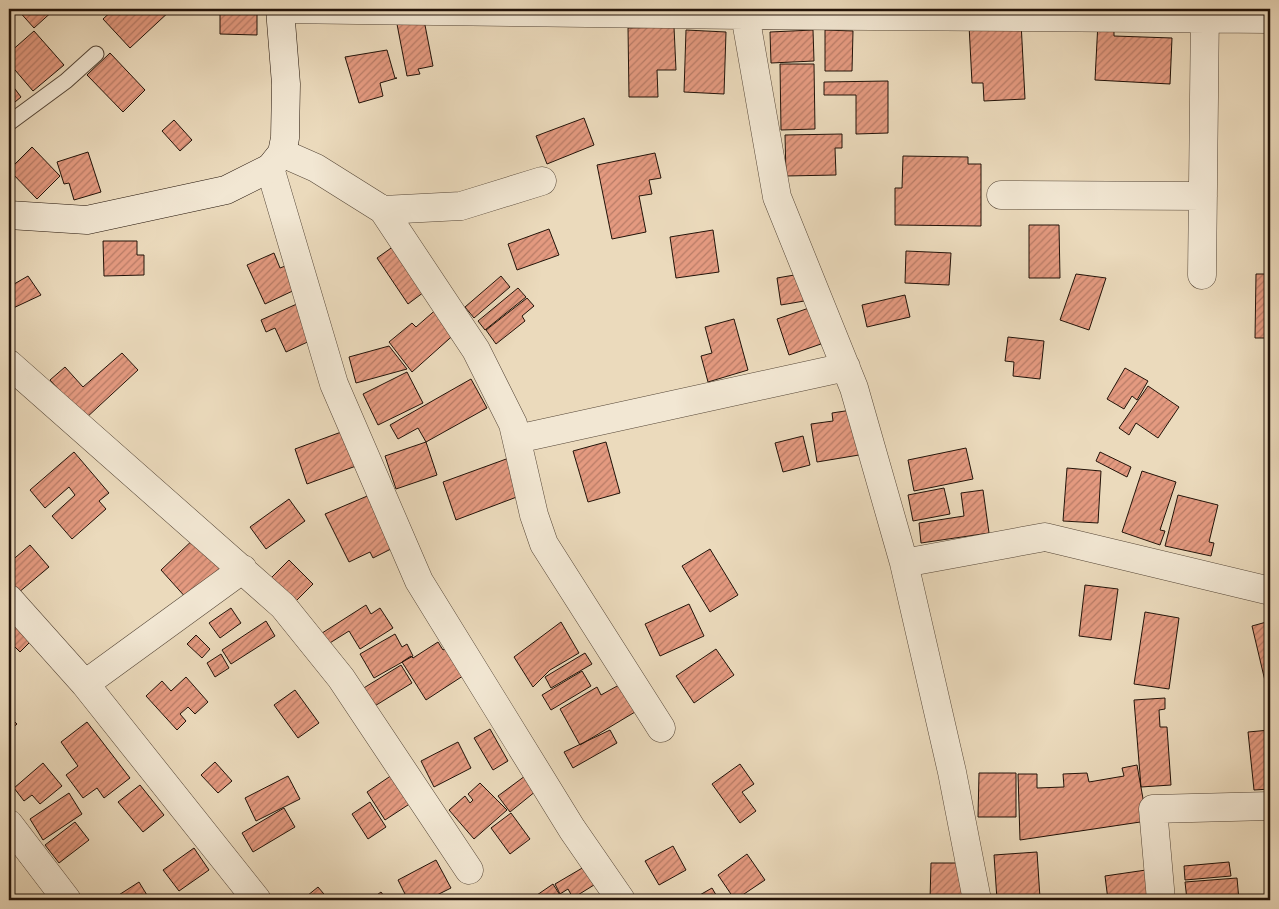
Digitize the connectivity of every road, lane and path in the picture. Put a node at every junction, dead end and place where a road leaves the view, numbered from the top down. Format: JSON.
{"nodes":[{"id":1,"x":280,"y":9,"type":"edge"},
{"id":2,"x":744,"y":12,"type":"edge"},
{"id":3,"x":1205,"y":14,"type":"edge"},
{"id":4,"x":1270,"y":19,"type":"edge"},
{"id":5,"x":96,"y":54,"type":"dead end"},
{"id":6,"x":9,"y":123,"type":"edge"},
{"id":7,"x":276,"y":161,"type":"junction"},
{"id":8,"x":542,"y":181,"type":"dead end"},
{"id":9,"x":1001,"y":194,"type":"dead end"},
{"id":10,"x":1203,"y":196,"type":"junction"},
{"id":11,"x":383,"y":210,"type":"junction"},
{"id":12,"x":9,"y":215,"type":"edge"},
{"id":13,"x":1202,"y":275,"type":"dead end"},
{"id":14,"x":9,"y":364,"type":"edge"},
{"id":15,"x":846,"y":367,"type":"junction"},
{"id":16,"x":517,"y":439,"type":"junction"},
{"id":17,"x":904,"y":563,"type":"junction"},
{"id":18,"x":243,"y":569,"type":"junction"},
{"id":19,"x":1270,"y":591,"type":"edge"},
{"id":20,"x":9,"y":599,"type":"edge"},
{"id":21,"x":85,"y":684,"type":"junction"},
{"id":22,"x":661,"y":728,"type":"dead end"},
{"id":23,"x":1270,"y":806,"type":"edge"},
{"id":24,"x":9,"y":824,"type":"edge"},
{"id":25,"x":469,"y":870,"type":"dead end"},
{"id":26,"x":67,"y":900,"type":"edge"},
{"id":27,"x":257,"y":900,"type":"edge"},
{"id":28,"x":622,"y":900,"type":"edge"},
{"id":29,"x":977,"y":900,"type":"edge"},
{"id":30,"x":1161,"y":900,"type":"edge"}],
"edges":[{"from":1,"to":2,"type":"street"},
{"from":1,"to":7,"type":"street"},
{"from":2,"to":3,"type":"street"},
{"from":2,"to":15,"type":"street"},
{"from":3,"to":4,"type":"street"},
{"from":3,"to":10,"type":"street"},
{"from":5,"to":6,"type":"lane"},
{"from":7,"to":11,"type":"street"},
{"from":7,"to":12,"type":"street"},
{"from":7,"to":28,"type":"street"},
{"from":8,"to":11,"type":"street"},
{"from":9,"to":10,"type":"street"},
{"from":10,"to":13,"type":"street"},
{"from":11,"to":16,"type":"street"},
{"from":14,"to":18,"type":"street"},
{"from":15,"to":16,"type":"street"},
{"from":15,"to":17,"type":"street"},
{"from":16,"to":22,"type":"street"},
{"from":17,"to":19,"type":"street"},
{"from":17,"to":29,"type":"street"},
{"from":18,"to":21,"type":"street"},
{"from":18,"to":25,"type":"street"},
{"from":20,"to":21,"type":"street"},
{"from":21,"to":27,"type":"street"},
{"from":23,"to":30,"type":"street"},
{"from":24,"to":26,"type":"street"}]}
